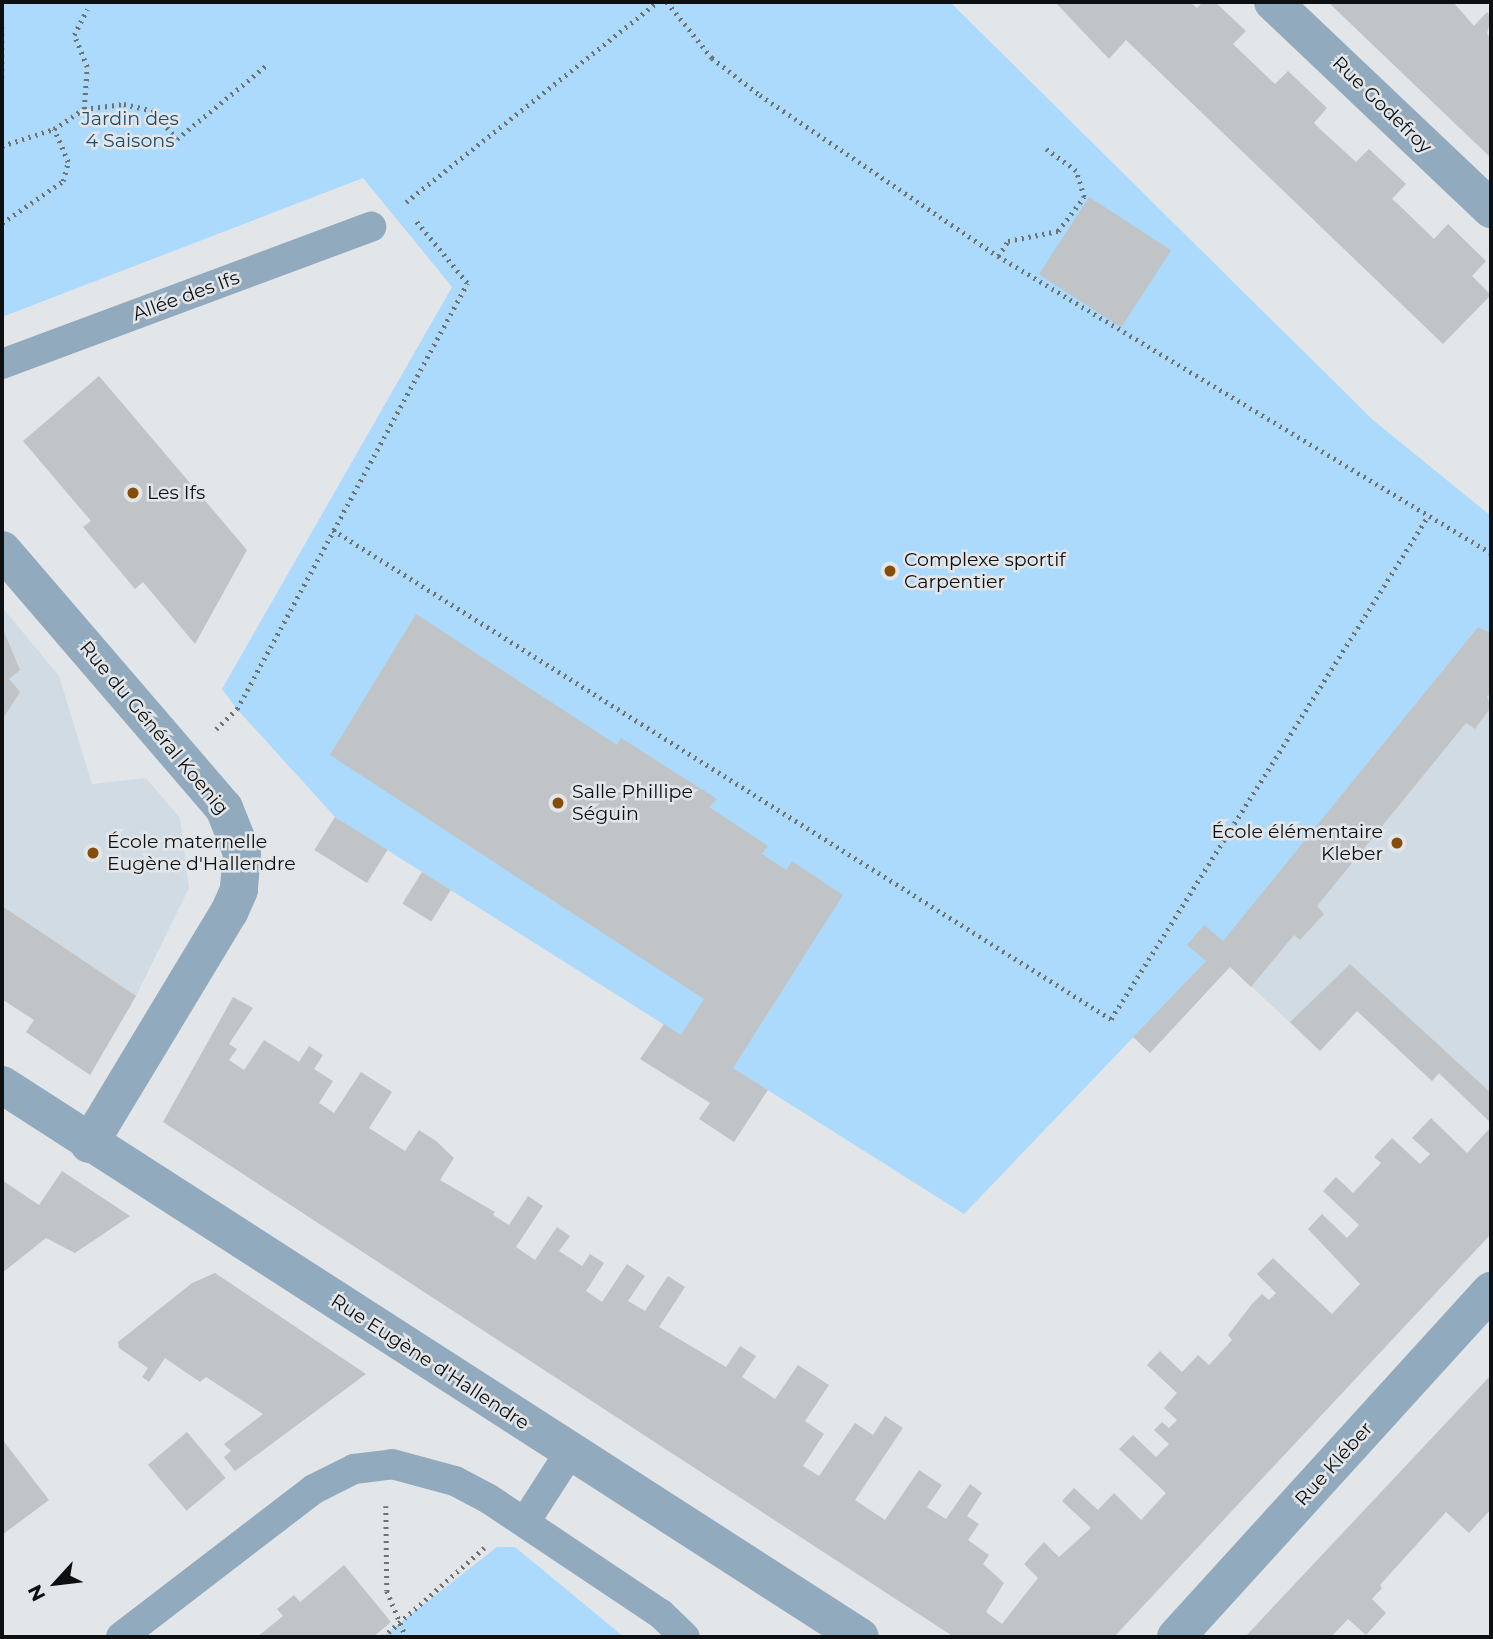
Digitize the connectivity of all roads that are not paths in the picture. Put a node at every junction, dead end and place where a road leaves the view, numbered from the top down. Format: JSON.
{"nodes":[{"id":1,"x":1273,"y":2,"type":"edge"},
{"id":2,"x":1491,"y":209,"type":"edge"},
{"id":3,"x":371,"y":227,"type":"dead end"},
{"id":4,"x":2,"y":364,"type":"edge"},
{"id":5,"x":2,"y":550,"type":"edge"},
{"id":6,"x":2,"y":1085,"type":"edge"},
{"id":7,"x":89,"y":1144,"type":"junction"},
{"id":8,"x":1491,"y":1291,"type":"edge"},
{"id":9,"x":570,"y":1452,"type":"junction"},
{"id":10,"x":525,"y":1522,"type":"junction"},
{"id":11,"x":121,"y":1637,"type":"edge"},
{"id":12,"x":685,"y":1637,"type":"edge"},
{"id":13,"x":860,"y":1637,"type":"edge"},
{"id":14,"x":1176,"y":1637,"type":"edge"}],
"edges":[{"from":1,"to":2,"type":"street","name":"Rue Godefroy"},
{"from":3,"to":4,"type":"lane","name":"Allée des Ifs"},
{"from":5,"to":7,"type":"street","name":"Rue du Général Koenig"},
{"from":6,"to":7,"type":"street","name":"Rue Eugène d'Hallendre"},
{"from":7,"to":9,"type":"street","name":"Rue Eugène d'Hallendre"},
{"from":8,"to":14,"type":"street","name":"Rue Kléber"},
{"from":9,"to":10,"type":"lane"},
{"from":9,"to":13,"type":"street","name":"Rue Eugène d'Hallendre"},
{"from":10,"to":11,"type":"lane"},
{"from":10,"to":12,"type":"lane"}]}
